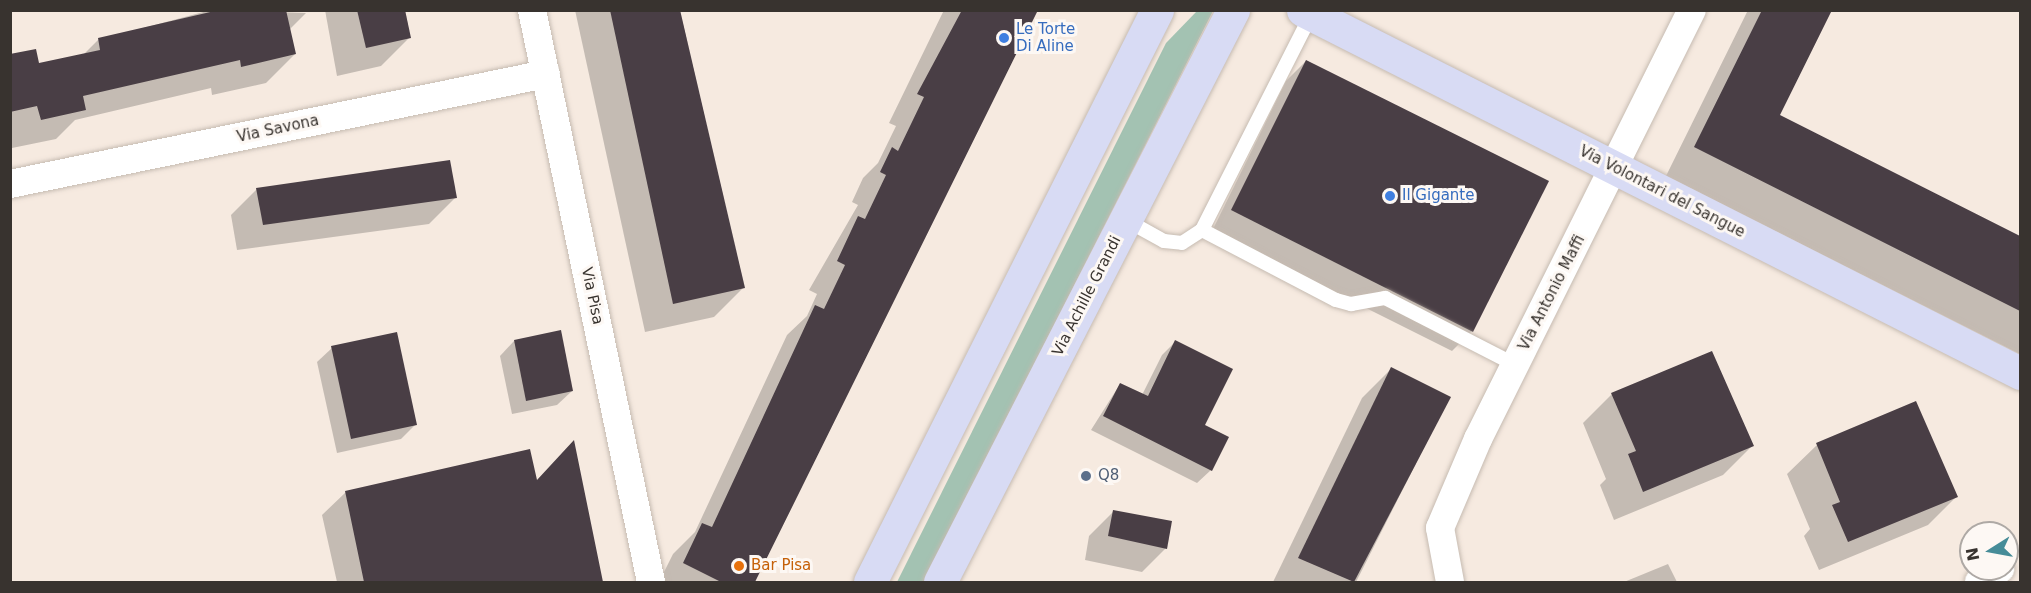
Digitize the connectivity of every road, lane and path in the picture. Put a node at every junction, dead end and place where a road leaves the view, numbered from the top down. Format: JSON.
{"nodes":[{"id":1,"x":532,"y":10,"type":"edge"},
{"id":2,"x":1157,"y":10,"type":"edge"},
{"id":3,"x":1233,"y":10,"type":"edge"},
{"id":4,"x":1692,"y":10,"type":"edge"},
{"id":5,"x":1307,"y":13,"type":"edge"},
{"id":6,"x":546,"y":74,"type":"junction"},
{"id":7,"x":1616,"y":167,"type":"junction"},
{"id":8,"x":10,"y":183,"type":"edge"},
{"id":9,"x":1126,"y":220,"type":"junction"},
{"id":10,"x":1202,"y":230,"type":"junction"},
{"id":11,"x":1516,"y":365,"type":"junction"},
{"id":12,"x":2020,"y":373,"type":"edge"},
{"id":13,"x":651,"y":582,"type":"edge"},
{"id":14,"x":870,"y":582,"type":"edge"},
{"id":15,"x":940,"y":582,"type":"edge"},
{"id":16,"x":1450,"y":582,"type":"edge"}],
"edges":[{"from":1,"to":6,"type":"street","name":"Via Pisa"},
{"from":2,"to":14,"type":"street"},
{"from":3,"to":9,"type":"street","name":"Via Achille Grandi"},
{"from":4,"to":7,"type":"street","name":"Via Antonio Maffi"},
{"from":5,"to":7,"type":"street","name":"Via Volontari del Sangue"},
{"from":5,"to":10,"type":"lane"},
{"from":6,"to":8,"type":"street","name":"Via Savona"},
{"from":6,"to":13,"type":"street","name":"Via Pisa"},
{"from":7,"to":11,"type":"street","name":"Via Antonio Maffi"},
{"from":7,"to":12,"type":"street","name":"Via Volontari del Sangue"},
{"from":9,"to":10,"type":"lane"},
{"from":9,"to":15,"type":"street","name":"Via Achille Grandi"},
{"from":10,"to":11,"type":"lane"},
{"from":11,"to":16,"type":"street","name":"Via Antonio Maffi"}]}
